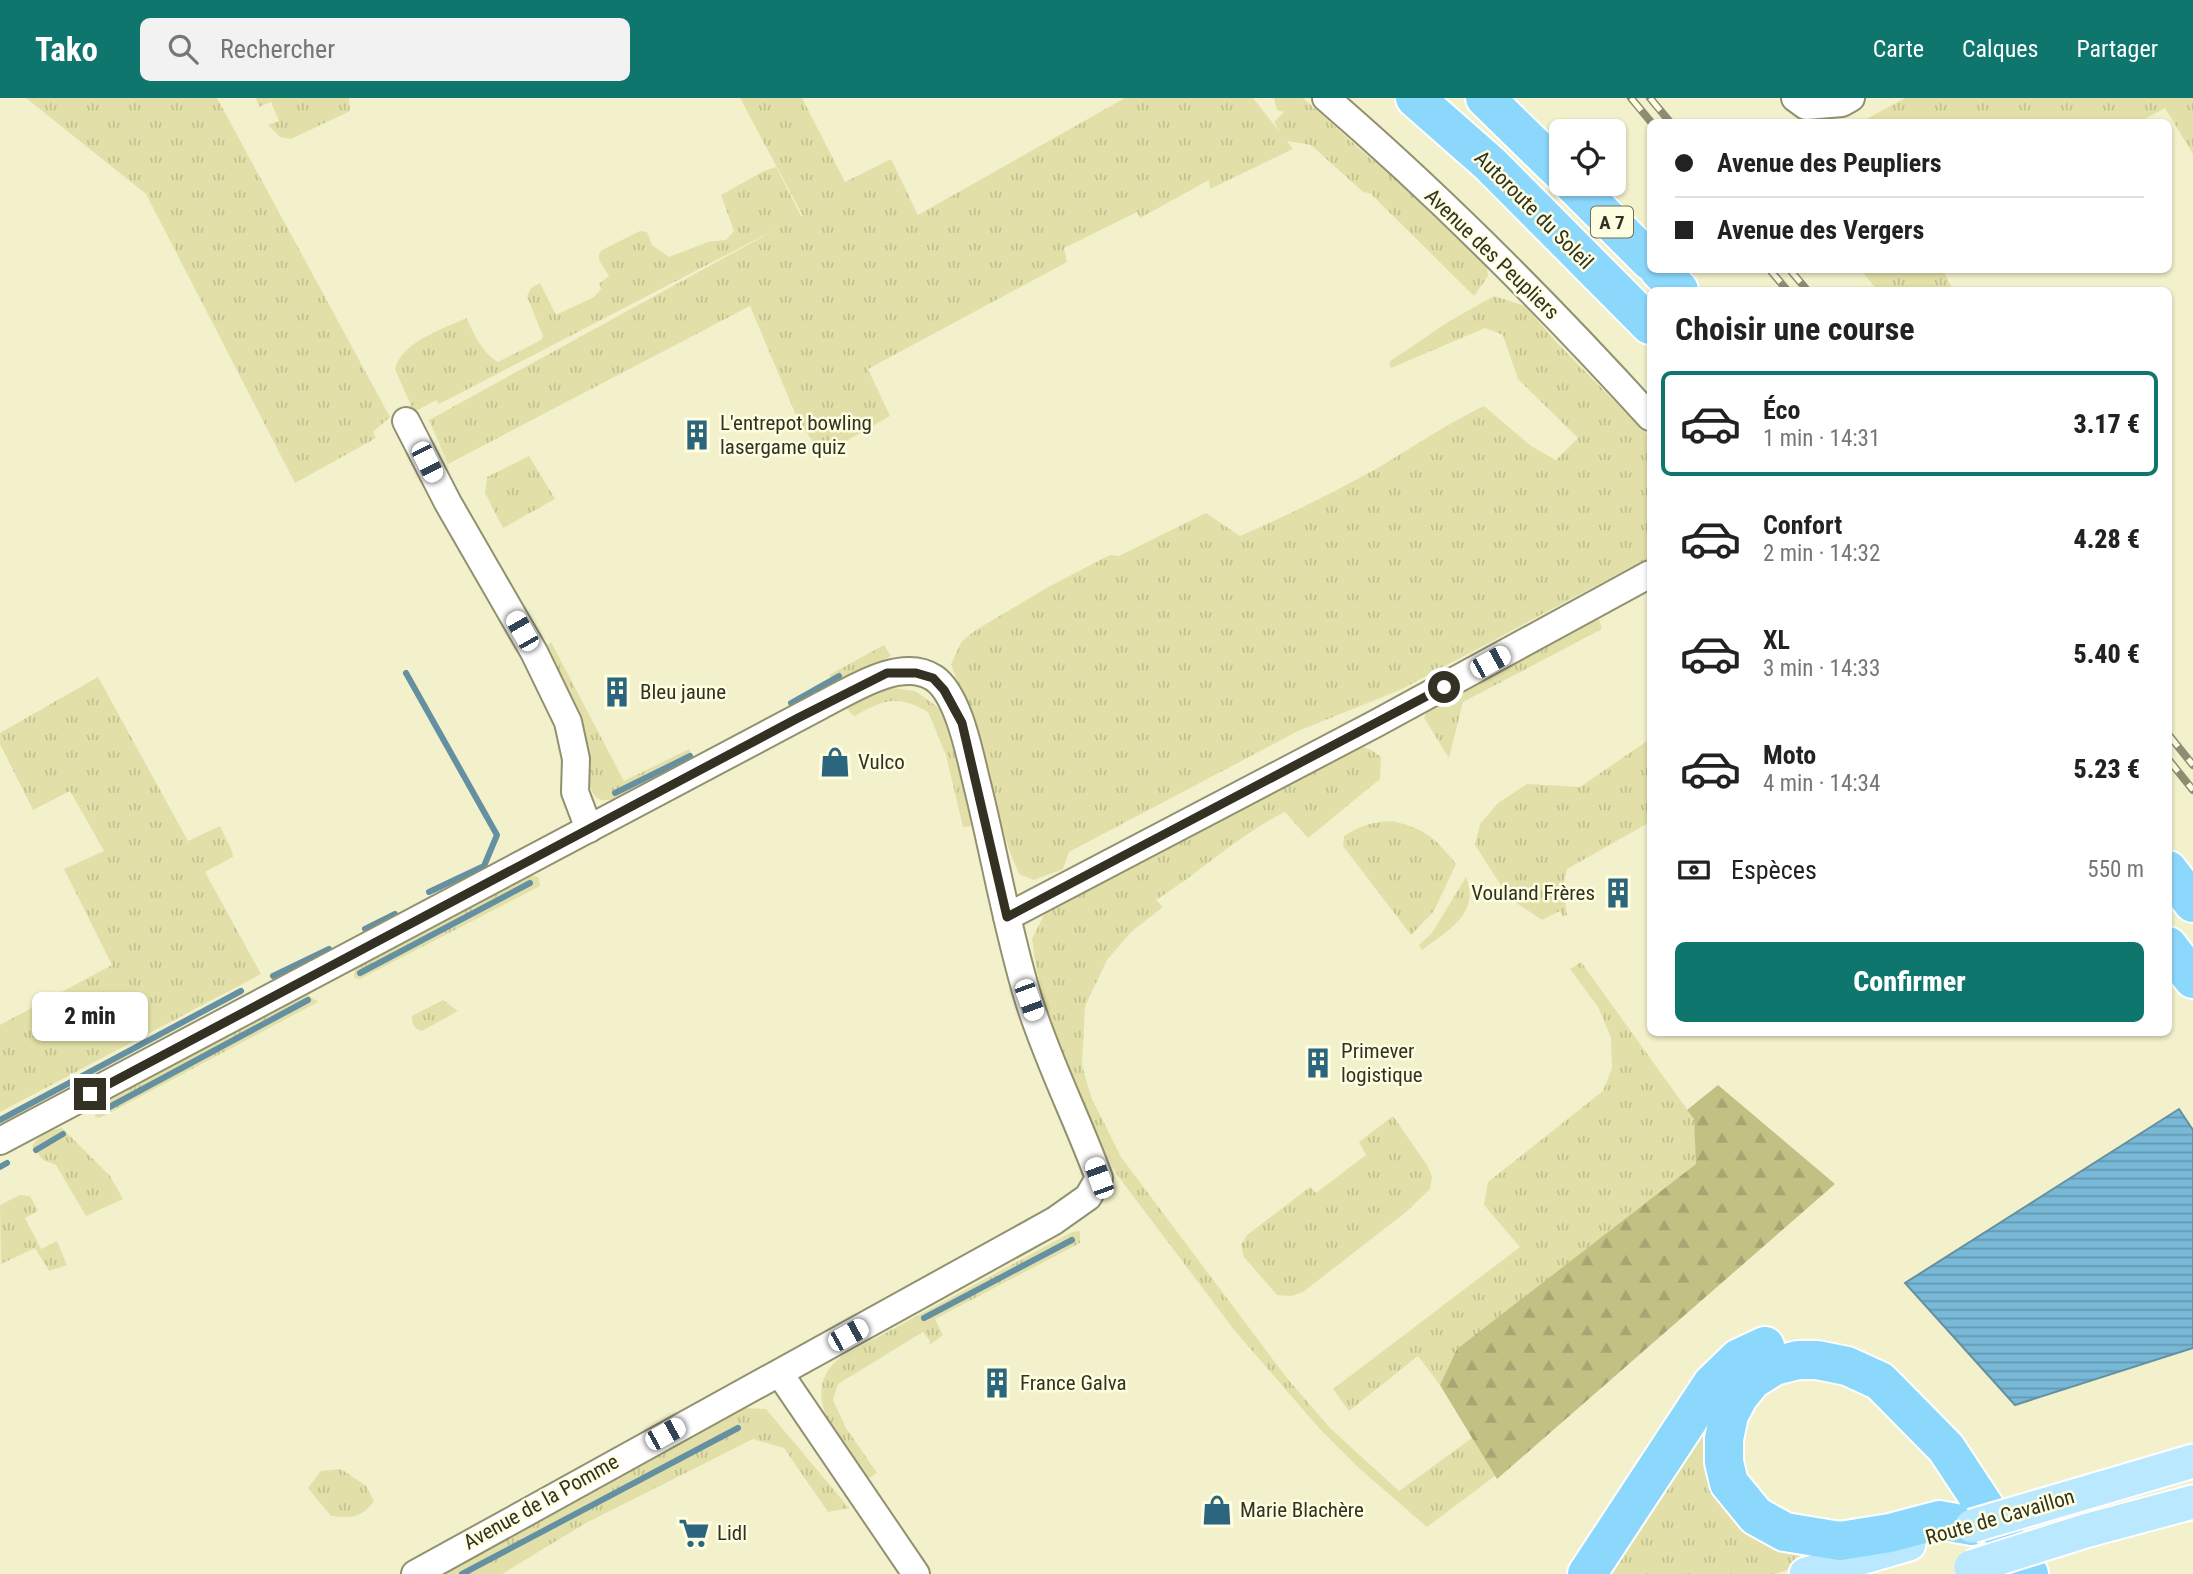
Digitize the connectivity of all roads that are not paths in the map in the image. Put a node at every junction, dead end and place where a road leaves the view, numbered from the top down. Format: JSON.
{"nodes":[{"id":1,"x":1326,"y":98,"type":"edge"},
{"id":2,"x":1415,"y":98,"type":"edge"},
{"id":3,"x":1485,"y":98,"type":"edge"},
{"id":4,"x":1795,"y":98,"type":"edge"},
{"id":5,"x":1851,"y":98,"type":"edge"},
{"id":6,"x":1549,"y":160,"type":"edge"},
{"id":7,"x":1585,"y":196,"type":"edge"},
{"id":8,"x":1647,"y":258,"type":"edge"},
{"id":9,"x":1662,"y":273,"type":"edge"},
{"id":10,"x":1676,"y":287,"type":"edge"},
{"id":11,"x":1647,"y":323,"type":"edge"},
{"id":12,"x":1647,"y":414,"type":"edge"},
{"id":13,"x":406,"y":421,"type":"dead end"},
{"id":14,"x":1647,"y":576,"type":"edge"},
{"id":15,"x":589,"y":829,"type":"junction"},
{"id":16,"x":2172,"y":875,"type":"edge"},
{"id":17,"x":2193,"y":903,"type":"edge"},
{"id":18,"x":1007,"y":917,"type":"junction"},
{"id":19,"x":2172,"y":951,"type":"edge"},
{"id":20,"x":2193,"y":979,"type":"edge"},
{"id":21,"x":0,"y":1141,"type":"edge"},
{"id":22,"x":780,"y":1374,"type":"junction"},
{"id":23,"x":2193,"y":1461,"type":"edge"},
{"id":24,"x":2193,"y":1502,"type":"edge"},
{"id":25,"x":1953,"y":1526,"type":"junction"},
{"id":26,"x":1961,"y":1571,"type":"edge"},
{"id":27,"x":415,"y":1574,"type":"edge"},
{"id":28,"x":916,"y":1574,"type":"edge"},
{"id":29,"x":1587,"y":1574,"type":"edge"},
{"id":30,"x":1806,"y":1574,"type":"edge"},
{"id":31,"x":2029,"y":1574,"type":"edge"},
{"id":32,"x":2049,"y":1574,"type":"edge"}],
"edges":[{"from":1,"to":12,"type":"street","name":"Avenue des Peupliers"},
{"from":2,"to":11,"type":"highway","name":"Autoroute du Soleil","number":"A 7"},
{"from":3,"to":6,"type":"highway"},
{"from":4,"to":5,"type":"street"},
{"from":7,"to":8,"type":"highway","number":"A 7"},
{"from":9,"to":10,"type":"highway"},
{"from":13,"to":15,"type":"street"},
{"from":14,"to":18,"type":"street"},
{"from":15,"to":18,"type":"street"},
{"from":15,"to":21,"type":"street"},
{"from":16,"to":17,"type":"highway"},
{"from":18,"to":22,"type":"street","name":"Avenue de la Pomme"},
{"from":19,"to":20,"type":"highway"},
{"from":22,"to":27,"type":"street","name":"Avenue de la Pomme"},
{"from":22,"to":28,"type":"street"},
{"from":23,"to":25,"type":"main road","name":"Route de Cavaillon","bridge":true},
{"from":24,"to":26,"type":"main road","name":"Route de Cavaillon","bridge":true},
{"from":25,"to":30,"type":"main road","name":"Route de Cavaillon"},
{"from":25,"to":31,"type":"highway"},
{"from":29,"to":32,"type":"highway"}]}
